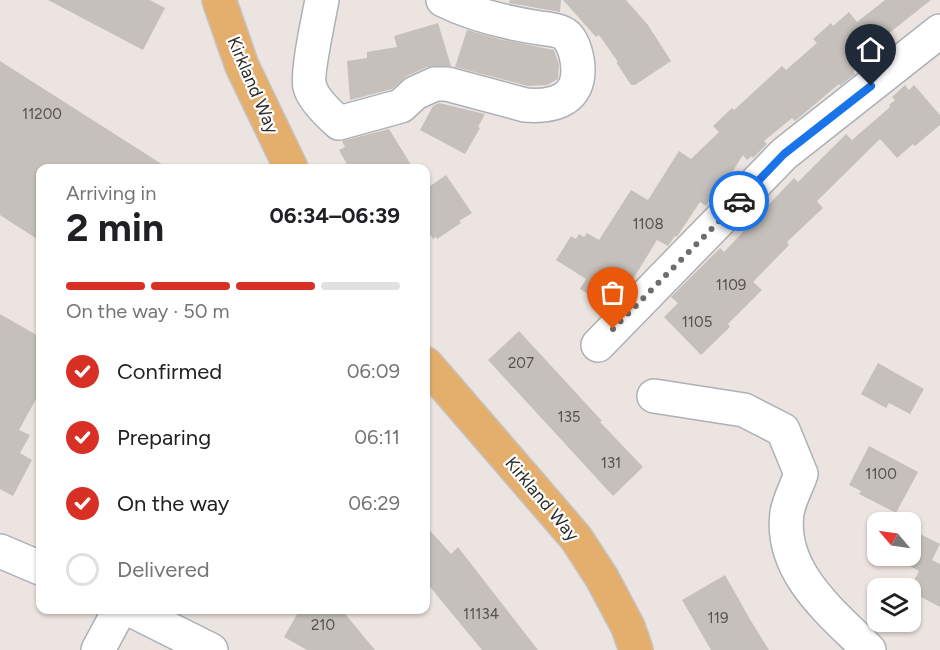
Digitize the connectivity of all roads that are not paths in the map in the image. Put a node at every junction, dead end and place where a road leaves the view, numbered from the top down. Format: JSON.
{"nodes":[{"id":1,"x":219,"y":0,"type":"edge"},
{"id":2,"x":322,"y":0,"type":"edge"},
{"id":3,"x":443,"y":0,"type":"edge"},
{"id":4,"x":940,"y":31,"type":"edge"},
{"id":5,"x":289,"y":164,"type":"edge"},
{"id":6,"x":597,"y":345,"type":"dead end"},
{"id":7,"x":430,"y":369,"type":"edge"},
{"id":8,"x":654,"y":396,"type":"dead end"},
{"id":9,"x":0,"y":550,"type":"edge"},
{"id":10,"x":36,"y":566,"type":"edge"},
{"id":11,"x":117,"y":614,"type":"edge"},
{"id":12,"x":139,"y":614,"type":"edge"},
{"id":13,"x":98,"y":650,"type":"edge"},
{"id":14,"x":211,"y":650,"type":"edge"},
{"id":15,"x":636,"y":650,"type":"edge"},
{"id":16,"x":869,"y":650,"type":"edge"}],
"edges":[{"from":1,"to":5,"type":"main road","name":"Kirkland Way"},
{"from":2,"to":3,"type":"street"},
{"from":4,"to":6,"type":"street"},
{"from":7,"to":15,"type":"main road","name":"Kirkland Way"},
{"from":8,"to":16,"type":"street"},
{"from":9,"to":10,"type":"street"},
{"from":11,"to":13,"type":"street"},
{"from":12,"to":14,"type":"street"}]}
